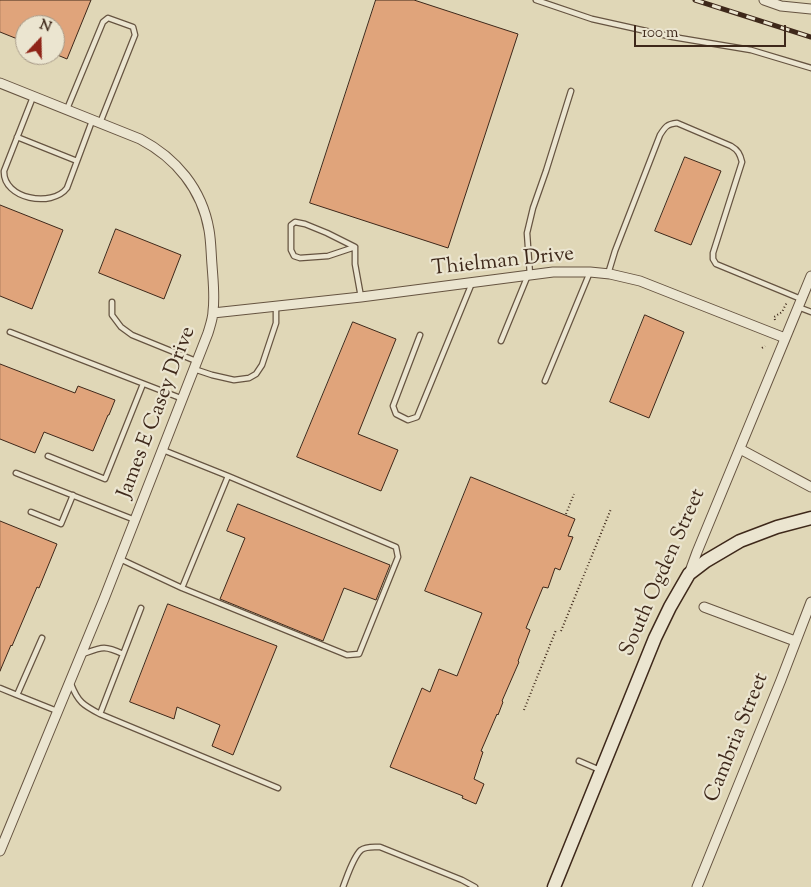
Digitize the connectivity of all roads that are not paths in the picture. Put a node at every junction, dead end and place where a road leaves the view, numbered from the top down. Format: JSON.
{"nodes":[{"id":1,"x":536,"y":0,"type":"edge"},
{"id":2,"x":764,"y":0,"type":"edge"},
{"id":3,"x":811,"y":9,"type":"edge"},
{"id":4,"x":811,"y":68,"type":"edge"},
{"id":5,"x":0,"y":83,"type":"edge"},
{"id":6,"x":571,"y":91,"type":"dead end"},
{"id":7,"x":33,"y":97,"type":"junction"},
{"id":8,"x":66,"y":110,"type":"junction"},
{"id":9,"x":96,"y":122,"type":"junction"},
{"id":10,"x":17,"y":138,"type":"junction"},
{"id":11,"x":77,"y":161,"type":"junction"},
{"id":12,"x":355,"y":247,"type":"junction"},
{"id":13,"x":590,"y":272,"type":"junction"},
{"id":14,"x":608,"y":274,"type":"junction"},
{"id":15,"x":529,"y":275,"type":"junction"},
{"id":16,"x":811,"y":276,"type":"edge"},
{"id":17,"x":472,"y":283,"type":"junction"},
{"id":18,"x":361,"y":297,"type":"junction"},
{"id":19,"x":112,"y":302,"type":"dead end"},
{"id":20,"x":800,"y":303,"type":"junction"},
{"id":21,"x":276,"y":306,"type":"junction"},
{"id":22,"x":811,"y":312,"type":"edge"},
{"id":23,"x":213,"y":313,"type":"junction"},
{"id":24,"x":10,"y":332,"type":"dead end"},
{"id":25,"x":420,"y":335,"type":"dead end"},
{"id":26,"x":785,"y":338,"type":"junction"},
{"id":27,"x":501,"y":341,"type":"dead end"},
{"id":28,"x":196,"y":365,"type":"junction"},
{"id":29,"x":545,"y":381,"type":"dead end"},
{"id":30,"x":143,"y":384,"type":"junction"},
{"id":31,"x":183,"y":399,"type":"junction"},
{"id":32,"x":740,"y":449,"type":"junction"},
{"id":33,"x":163,"y":450,"type":"junction"},
{"id":34,"x":48,"y":456,"type":"dead end"},
{"id":35,"x":16,"y":473,"type":"dead end"},
{"id":36,"x":228,"y":476,"type":"junction"},
{"id":37,"x":811,"y":487,"type":"edge"},
{"id":38,"x":73,"y":495,"type":"junction"},
{"id":39,"x":31,"y":512,"type":"dead end"},
{"id":40,"x":811,"y":518,"type":"edge"},
{"id":41,"x":135,"y":520,"type":"junction"},
{"id":42,"x":120,"y":559,"type":"junction"},
{"id":43,"x":689,"y":574,"type":"junction"},
{"id":44,"x":182,"y":588,"type":"junction"},
{"id":45,"x":811,"y":602,"type":"edge"},
{"id":46,"x":704,"y":607,"type":"dead end"},
{"id":47,"x":141,"y":608,"type":"dead end"},
{"id":48,"x":42,"y":638,"type":"dead end"},
{"id":49,"x":795,"y":642,"type":"junction"},
{"id":50,"x":82,"y":654,"type":"junction"},
{"id":51,"x":123,"y":654,"type":"junction"},
{"id":52,"x":70,"y":683,"type":"junction"},
{"id":53,"x":0,"y":688,"type":"edge"},
{"id":54,"x":17,"y":695,"type":"junction"},
{"id":55,"x":58,"y":711,"type":"junction"},
{"id":56,"x":100,"y":714,"type":"junction"},
{"id":57,"x":578,"y":761,"type":"dead end"},
{"id":58,"x":601,"y":770,"type":"junction"},
{"id":59,"x":278,"y":788,"type":"dead end"},
{"id":60,"x":3,"y":834,"type":"edge"},
{"id":61,"x":0,"y":851,"type":"edge"},
{"id":62,"x":343,"y":887,"type":"edge"},
{"id":63,"x":475,"y":887,"type":"edge"},
{"id":64,"x":554,"y":887,"type":"edge"},
{"id":65,"x":696,"y":887,"type":"edge"}],
"edges":[{"from":1,"to":4,"type":"lane"},
{"from":2,"to":3,"type":"street"},
{"from":5,"to":7,"type":"street","name":"James E Casey Drive"},
{"from":6,"to":15,"type":"lane"},
{"from":7,"to":8,"type":"street","name":"James E Casey Drive"},
{"from":7,"to":10,"type":"lane"},
{"from":8,"to":9,"type":"street","name":"James E Casey Drive"},
{"from":8,"to":9,"type":"lane"},
{"from":9,"to":11,"type":"lane"},
{"from":9,"to":23,"type":"street","name":"James E Casey Drive"},
{"from":10,"to":11,"type":"lane"},
{"from":10,"to":11,"type":"lane"},
{"from":12,"to":12,"type":"lane"},
{"from":12,"to":18,"type":"lane"},
{"from":13,"to":14,"type":"street","name":"Thielman Drive"},
{"from":13,"to":15,"type":"street","name":"Thielman Drive"},
{"from":13,"to":29,"type":"lane"},
{"from":14,"to":20,"type":"lane"},
{"from":14,"to":26,"type":"street","name":"Thielman Drive"},
{"from":15,"to":17,"type":"street","name":"Thielman Drive"},
{"from":15,"to":27,"type":"lane"},
{"from":16,"to":20,"type":"street","name":"South Ogden Street"},
{"from":17,"to":18,"type":"street","name":"Thielman Drive"},
{"from":17,"to":25,"type":"lane"},
{"from":18,"to":21,"type":"street","name":"Thielman Drive"},
{"from":19,"to":28,"type":"lane"},
{"from":20,"to":22,"type":"lane"},
{"from":20,"to":26,"type":"street","name":"South Ogden Street"},
{"from":21,"to":23,"type":"street","name":"Thielman Drive"},
{"from":21,"to":28,"type":"lane"},
{"from":23,"to":28,"type":"street","name":"James E Casey Drive"},
{"from":24,"to":30,"type":"lane"},
{"from":26,"to":32,"type":"street","name":"South Ogden Street"},
{"from":28,"to":31,"type":"street","name":"James E Casey Drive"},
{"from":30,"to":31,"type":"lane"},
{"from":30,"to":34,"type":"lane"},
{"from":31,"to":33,"type":"street","name":"James E Casey Drive"},
{"from":32,"to":37,"type":"street"},
{"from":32,"to":43,"type":"street","name":"South Ogden Street"},
{"from":33,"to":36,"type":"lane"},
{"from":33,"to":41,"type":"street","name":"James E Casey Drive"},
{"from":35,"to":38,"type":"lane"},
{"from":36,"to":44,"type":"lane"},
{"from":36,"to":44,"type":"lane"},
{"from":38,"to":39,"type":"lane"},
{"from":38,"to":41,"type":"lane"},
{"from":40,"to":43,"type":"street"},
{"from":41,"to":42,"type":"street","name":"James E Casey Drive"},
{"from":42,"to":44,"type":"lane"},
{"from":42,"to":50,"type":"street","name":"James E Casey Drive"},
{"from":43,"to":58,"type":"street","name":"South Ogden Street"},
{"from":45,"to":49,"type":"street","name":"Cambria Street"},
{"from":46,"to":49,"type":"street"},
{"from":47,"to":51,"type":"lane"},
{"from":48,"to":54,"type":"lane"},
{"from":49,"to":65,"type":"street","name":"Cambria Street"},
{"from":50,"to":51,"type":"lane"},
{"from":50,"to":52,"type":"street","name":"James E Casey Drive"},
{"from":51,"to":56,"type":"lane"},
{"from":52,"to":55,"type":"street","name":"James E Casey Drive"},
{"from":52,"to":56,"type":"lane"},
{"from":53,"to":54,"type":"lane"},
{"from":54,"to":55,"type":"lane"},
{"from":55,"to":60,"type":"street","name":"James E Casey Drive"},
{"from":56,"to":59,"type":"lane"},
{"from":57,"to":58,"type":"lane"},
{"from":58,"to":64,"type":"street","name":"South Ogden Street"},
{"from":60,"to":61,"type":"street","name":"James E Casey Drive"},
{"from":62,"to":63,"type":"lane"}]}
